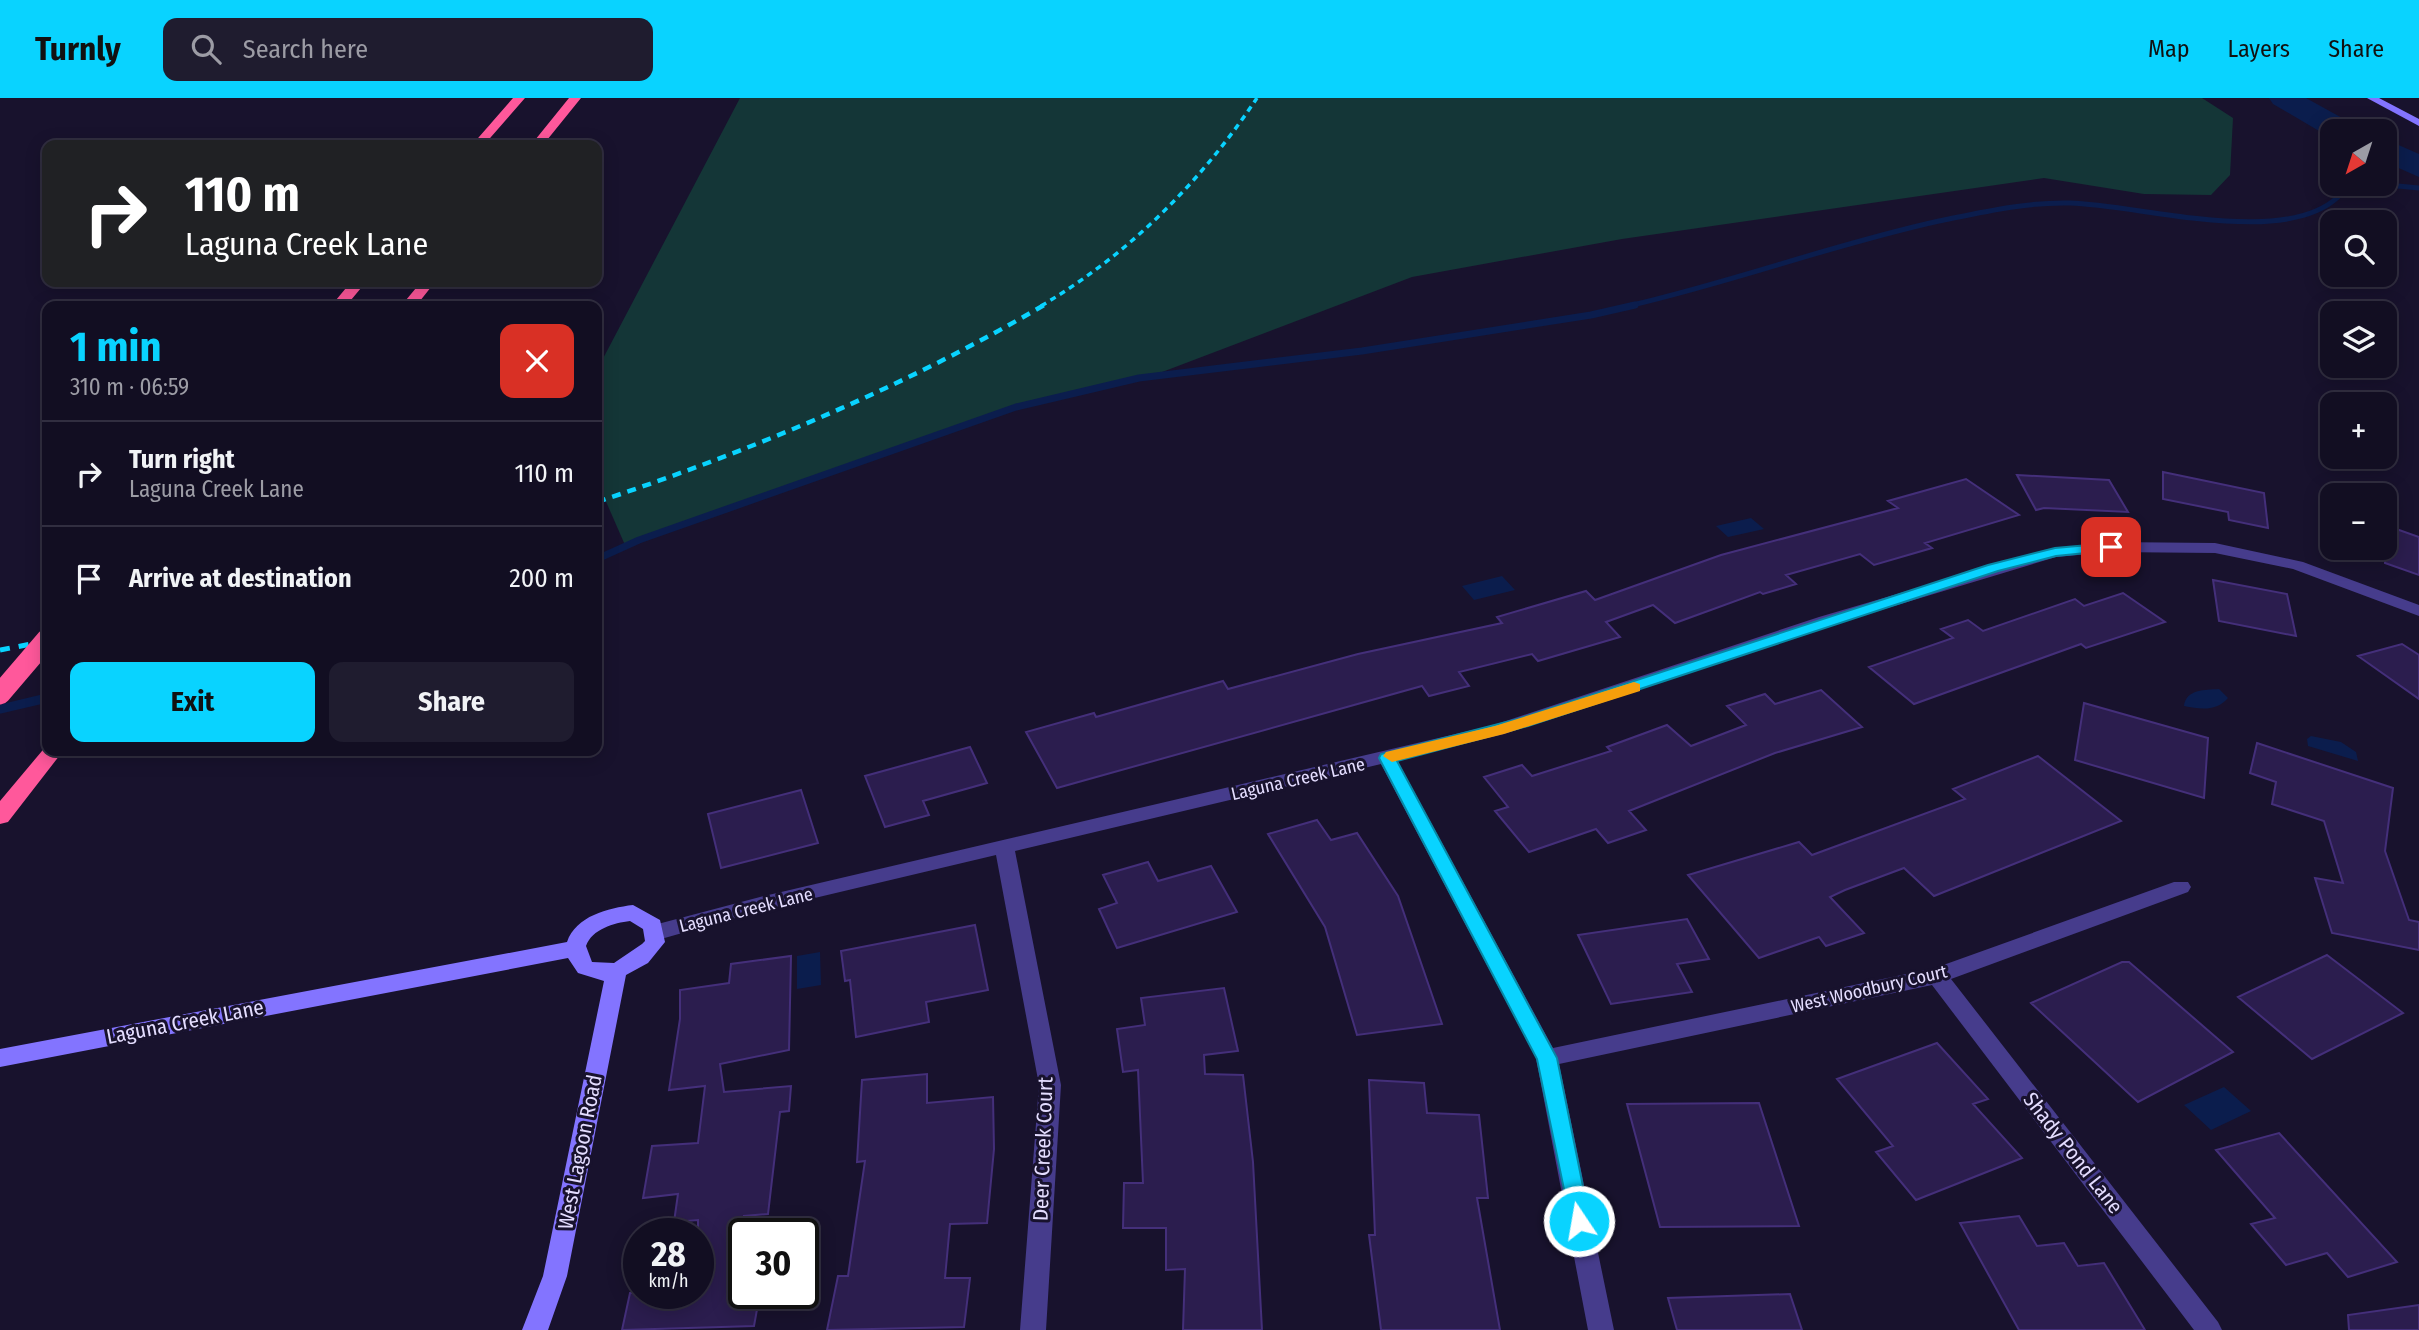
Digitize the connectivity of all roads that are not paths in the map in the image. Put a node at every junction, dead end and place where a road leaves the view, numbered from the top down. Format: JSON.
{"nodes":[{"id":1,"x":519,"y":98,"type":"edge"},
{"id":2,"x":575,"y":98,"type":"edge"},
{"id":3,"x":2372,"y":98,"type":"edge"},
{"id":4,"x":2419,"y":123,"type":"edge"},
{"id":5,"x":482,"y":140,"type":"edge"},
{"id":6,"x":541,"y":140,"type":"edge"},
{"id":7,"x":355,"y":287,"type":"edge"},
{"id":8,"x":424,"y":287,"type":"edge"},
{"id":9,"x":342,"y":301,"type":"edge"},
{"id":10,"x":412,"y":301,"type":"edge"},
{"id":11,"x":2419,"y":611,"type":"edge"},
{"id":12,"x":42,"y":645,"type":"edge"},
{"id":13,"x":0,"y":694,"type":"edge"},
{"id":14,"x":48,"y":756,"type":"edge"},
{"id":15,"x":1387,"y":758,"type":"junction"},
{"id":16,"x":5,"y":811,"type":"edge"},
{"id":17,"x":1004,"y":846,"type":"junction"},
{"id":18,"x":2181,"y":887,"type":"dead end"},
{"id":19,"x":654,"y":933,"type":"junction"},
{"id":20,"x":576,"y":948,"type":"junction"},
{"id":21,"x":616,"y":971,"type":"junction"},
{"id":22,"x":1937,"y":976,"type":"junction"},
{"id":23,"x":0,"y":1058,"type":"edge"},
{"id":24,"x":1547,"y":1058,"type":"junction"},
{"id":25,"x":535,"y":1330,"type":"edge"},
{"id":26,"x":1033,"y":1330,"type":"edge"},
{"id":27,"x":1601,"y":1330,"type":"edge"},
{"id":28,"x":2209,"y":1330,"type":"edge"}],
"edges":[{"from":1,"to":5,"type":"highway"},
{"from":2,"to":6,"type":"highway"},
{"from":3,"to":4,"type":"street"},
{"from":7,"to":9,"type":"highway"},
{"from":8,"to":10,"type":"highway"},
{"from":11,"to":15,"type":"street","name":"Laguna Creek Lane"},
{"from":12,"to":13,"type":"highway","bridge":true},
{"from":14,"to":16,"type":"highway"},
{"from":15,"to":17,"type":"street","name":"Laguna Creek Lane"},
{"from":15,"to":24,"type":"street"},
{"from":17,"to":19,"type":"street","name":"Laguna Creek Lane"},
{"from":17,"to":26,"type":"street","name":"Deer Creek Court"},
{"from":18,"to":22,"type":"street","name":"West Woodbury Court"},
{"from":19,"to":20,"type":"street","name":"Laguna Creek Lane"},
{"from":19,"to":21,"type":"street"},
{"from":20,"to":21,"type":"street"},
{"from":20,"to":23,"type":"street","name":"Laguna Creek Lane"},
{"from":21,"to":25,"type":"street","name":"West Lagoon Road"},
{"from":22,"to":24,"type":"street","name":"West Woodbury Court"},
{"from":22,"to":28,"type":"street","name":"Shady Pond Lane"},
{"from":24,"to":27,"type":"street"}]}
